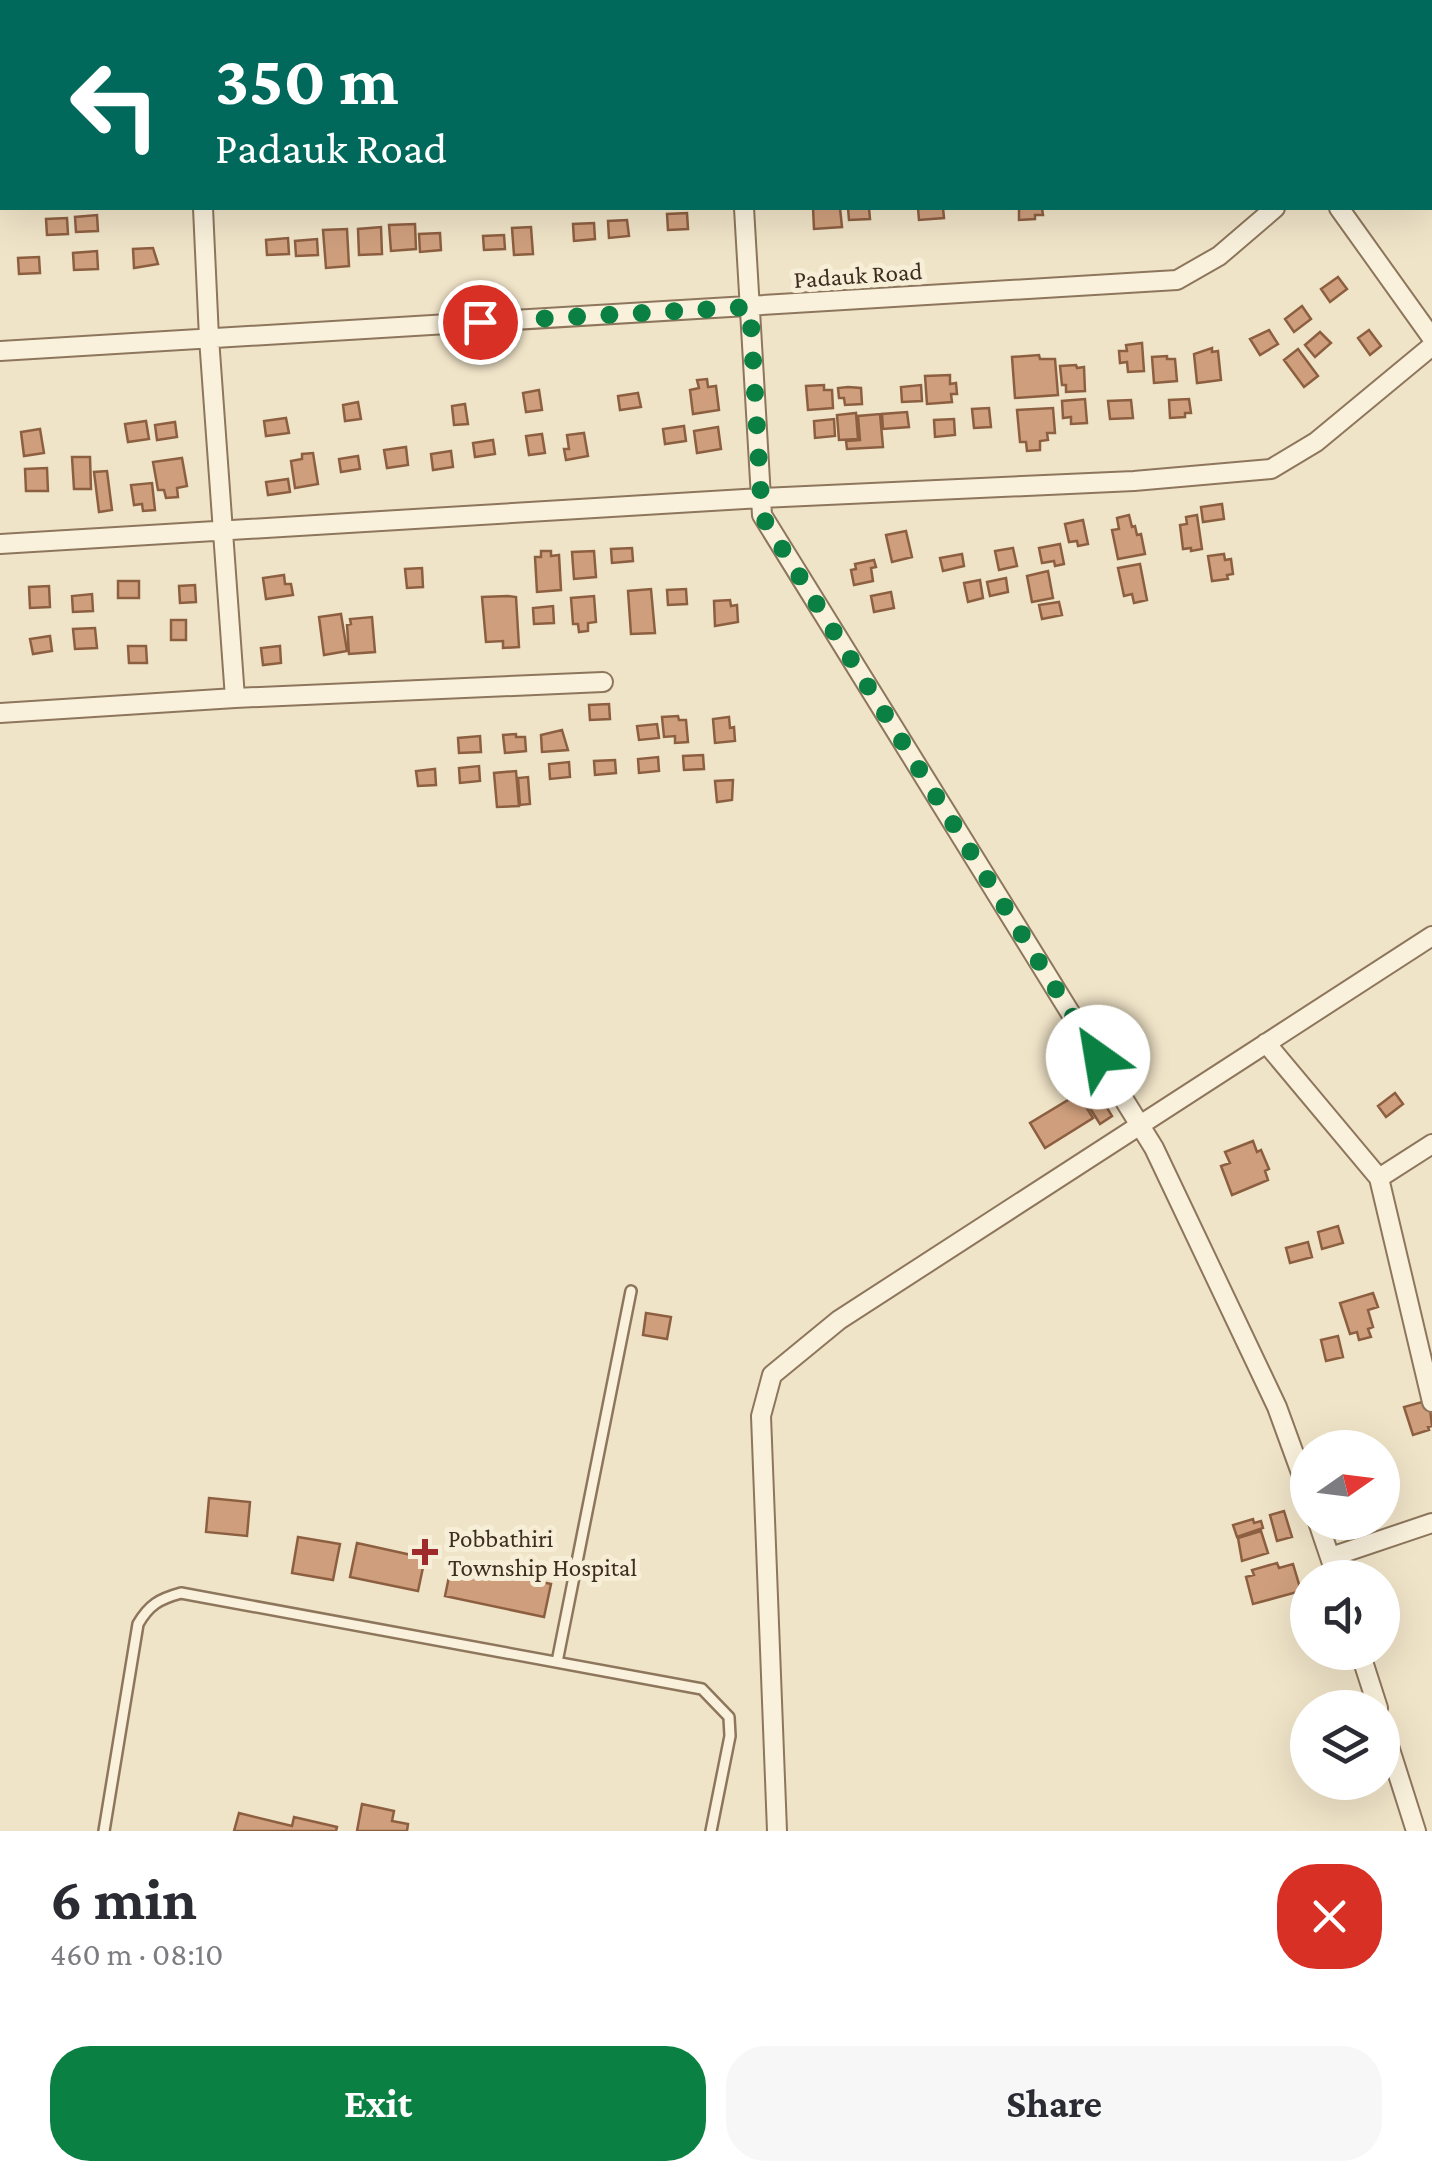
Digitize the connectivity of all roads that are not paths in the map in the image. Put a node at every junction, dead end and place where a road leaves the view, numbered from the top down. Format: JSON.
{"nodes":[{"id":1,"x":204,"y":210,"type":"edge"},
{"id":2,"x":744,"y":210,"type":"edge"},
{"id":3,"x":1274,"y":210,"type":"edge"},
{"id":4,"x":1340,"y":210,"type":"edge"},
{"id":5,"x":750,"y":307,"type":"junction"},
{"id":6,"x":209,"y":338,"type":"junction"},
{"id":7,"x":1432,"y":342,"type":"edge"},
{"id":8,"x":0,"y":351,"type":"edge"},
{"id":9,"x":762,"y":498,"type":"junction"},
{"id":10,"x":222,"y":532,"type":"junction"},
{"id":11,"x":0,"y":544,"type":"edge"},
{"id":12,"x":602,"y":682,"type":"dead end"},
{"id":13,"x":235,"y":698,"type":"junction"},
{"id":14,"x":0,"y":714,"type":"edge"},
{"id":15,"x":1432,"y":936,"type":"edge"},
{"id":16,"x":1266,"y":1043,"type":"junction"},
{"id":17,"x":1140,"y":1125,"type":"junction"},
{"id":18,"x":1432,"y":1144,"type":"edge"},
{"id":19,"x":1378,"y":1178,"type":"junction"},
{"id":20,"x":631,"y":1291,"type":"dead end"},
{"id":21,"x":1432,"y":1402,"type":"edge"},
{"id":22,"x":1290,"y":1443,"type":"edge"},
{"id":23,"x":1432,"y":1523,"type":"edge"},
{"id":24,"x":1325,"y":1540,"type":"edge"},
{"id":25,"x":1331,"y":1557,"type":"junction"},
{"id":26,"x":1332,"y":1560,"type":"edge"},
{"id":27,"x":558,"y":1662,"type":"junction"},
{"id":28,"x":1400,"y":1781,"type":"edge"},
{"id":29,"x":104,"y":1831,"type":"edge"},
{"id":30,"x":711,"y":1831,"type":"edge"},
{"id":31,"x":777,"y":1831,"type":"edge"},
{"id":32,"x":1416,"y":1831,"type":"edge"}],
"edges":[{"from":1,"to":6,"type":"street"},
{"from":2,"to":5,"type":"street"},
{"from":3,"to":5,"type":"street","name":"Padauk Road"},
{"from":4,"to":7,"type":"street"},
{"from":5,"to":6,"type":"street","name":"Padauk Road"},
{"from":5,"to":9,"type":"street"},
{"from":6,"to":8,"type":"street","name":"Padauk Road"},
{"from":6,"to":10,"type":"street"},
{"from":7,"to":9,"type":"street"},
{"from":9,"to":10,"type":"street"},
{"from":9,"to":17,"type":"street"},
{"from":10,"to":11,"type":"street"},
{"from":10,"to":13,"type":"street"},
{"from":12,"to":13,"type":"street"},
{"from":13,"to":14,"type":"street"},
{"from":15,"to":16,"type":"street"},
{"from":16,"to":17,"type":"street"},
{"from":16,"to":19,"type":"street"},
{"from":17,"to":22,"type":"street"},
{"from":17,"to":31,"type":"street"},
{"from":18,"to":19,"type":"street"},
{"from":19,"to":21,"type":"street"},
{"from":20,"to":27,"type":"lane"},
{"from":23,"to":25,"type":"street"},
{"from":24,"to":25,"type":"street"},
{"from":25,"to":26,"type":"street"},
{"from":27,"to":29,"type":"lane"},
{"from":27,"to":30,"type":"lane"},
{"from":28,"to":32,"type":"street"}]}
